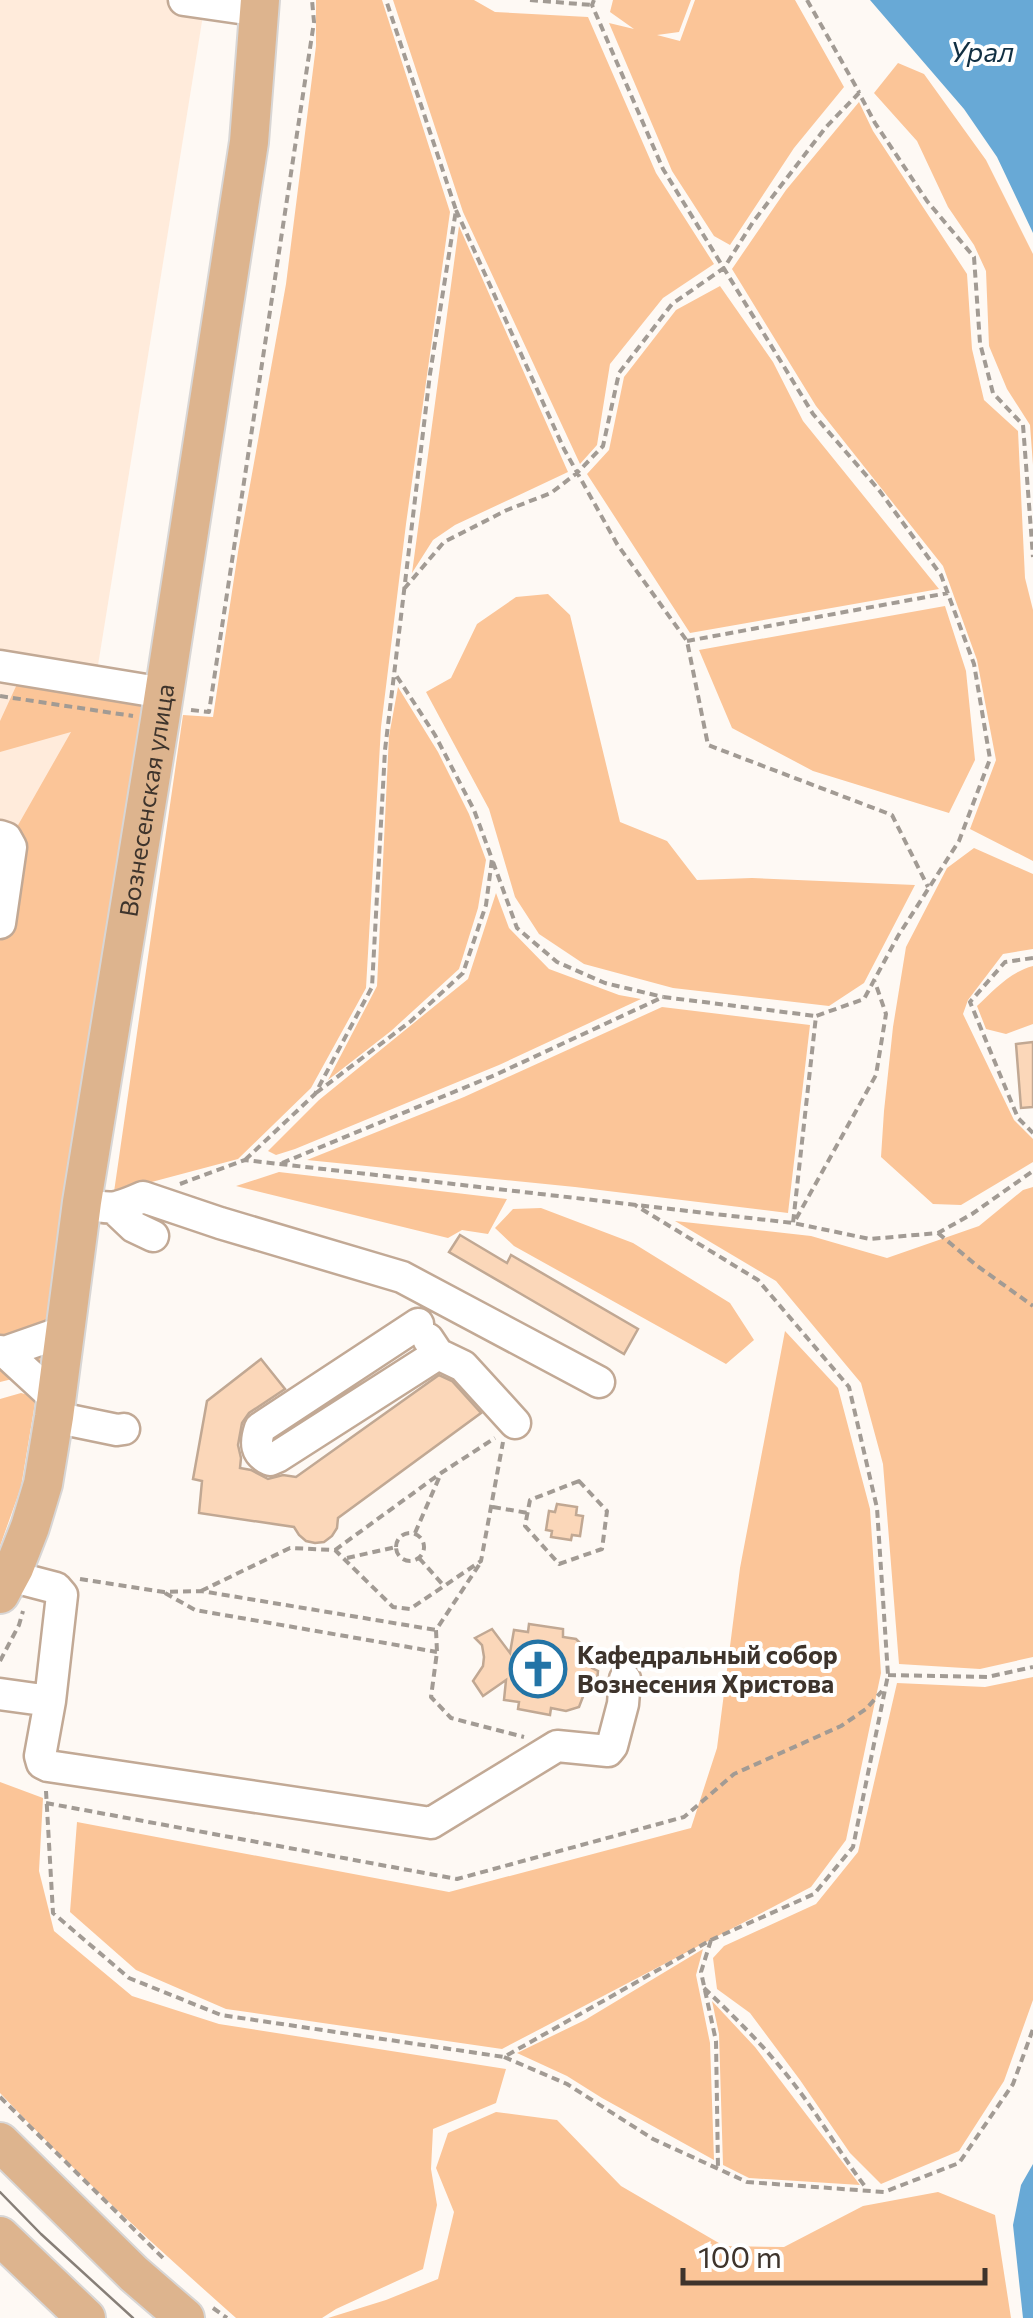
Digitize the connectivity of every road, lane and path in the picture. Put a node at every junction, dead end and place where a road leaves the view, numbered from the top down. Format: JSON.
{"nodes":[{"id":1,"x":184,"y":0,"type":"edge"},
{"id":2,"x":386,"y":0,"type":"edge"},
{"id":3,"x":530,"y":0,"type":"edge"},
{"id":4,"x":807,"y":0,"type":"edge"},
{"id":5,"x":593,"y":2,"type":"edge"},
{"id":6,"x":260,"y":6,"type":"edge"},
{"id":7,"x":860,"y":94,"type":"junction"},
{"id":8,"x":456,"y":210,"type":"junction"},
{"id":9,"x":724,"y":268,"type":"junction"},
{"id":10,"x":578,"y":473,"type":"junction"},
{"id":11,"x":1033,"y":557,"type":"edge"},
{"id":12,"x":404,"y":589,"type":"junction"},
{"id":13,"x":948,"y":593,"type":"junction"},
{"id":14,"x":687,"y":640,"type":"junction"},
{"id":15,"x":0,"y":666,"type":"edge"},
{"id":16,"x":394,"y":672,"type":"junction"},
{"id":17,"x":0,"y":696,"type":"edge"},
{"id":18,"x":162,"y":707,"type":"junction"},
{"id":19,"x":0,"y":836,"type":"edge"},
{"id":20,"x":492,"y":859,"type":"junction"},
{"id":21,"x":929,"y":888,"type":"junction"},
{"id":22,"x":0,"y":923,"type":"edge"},
{"id":23,"x":1033,"y":958,"type":"edge"},
{"id":24,"x":874,"y":980,"type":"junction"},
{"id":25,"x":663,"y":997,"type":"junction"},
{"id":26,"x":816,"y":1016,"type":"junction"},
{"id":27,"x":315,"y":1094,"type":"junction"},
{"id":28,"x":1033,"y":1132,"type":"edge"},
{"id":29,"x":245,"y":1160,"type":"junction"},
{"id":30,"x":277,"y":1164,"type":"junction"},
{"id":31,"x":1033,"y":1171,"type":"edge"},
{"id":32,"x":114,"y":1203,"type":"junction"},
{"id":33,"x":794,"y":1223,"type":"junction"},
{"id":34,"x":938,"y":1232,"type":"junction"},
{"id":35,"x":152,"y":1236,"type":"dead end"},
{"id":36,"x":402,"y":1276,"type":"junction"},
{"id":37,"x":1033,"y":1306,"type":"edge"},
{"id":38,"x":418,"y":1324,"type":"junction"},
{"id":39,"x":66,"y":1331,"type":"junction"},
{"id":40,"x":3,"y":1352,"type":"edge"},
{"id":41,"x":438,"y":1354,"type":"junction"},
{"id":42,"x":599,"y":1382,"type":"dead end"},
{"id":43,"x":55,"y":1408,"type":"junction"},
{"id":44,"x":515,"y":1422,"type":"dead end"},
{"id":45,"x":124,"y":1429,"type":"dead end"},
{"id":46,"x":441,"y":1474,"type":"junction"},
{"id":47,"x":492,"y":1506,"type":"junction"},
{"id":48,"x":528,"y":1513,"type":"junction"},
{"id":49,"x":414,"y":1533,"type":"junction"},
{"id":50,"x":396,"y":1547,"type":"junction"},
{"id":51,"x":336,"y":1550,"type":"junction"},
{"id":52,"x":419,"y":1558,"type":"junction"},
{"id":53,"x":345,"y":1559,"type":"junction"},
{"id":54,"x":481,"y":1561,"type":"junction"},
{"id":55,"x":5,"y":1585,"type":"edge"},
{"id":56,"x":444,"y":1586,"type":"junction"},
{"id":57,"x":201,"y":1591,"type":"junction"},
{"id":58,"x":436,"y":1630,"type":"junction"},
{"id":59,"x":436,"y":1652,"type":"junction"},
{"id":60,"x":1033,"y":1667,"type":"edge"},
{"id":61,"x":888,"y":1675,"type":"dead end"},
{"id":62,"x":625,"y":1680,"type":"dead end"},
{"id":63,"x":0,"y":1694,"type":"edge"},
{"id":64,"x":50,"y":1701,"type":"junction"},
{"id":65,"x":557,"y":1746,"type":"junction"},
{"id":66,"x":711,"y":1940,"type":"dead end"},
{"id":67,"x":704,"y":1988,"type":"junction"},
{"id":68,"x":1033,"y":2029,"type":"edge"},
{"id":69,"x":504,"y":2057,"type":"dead end"},
{"id":70,"x":0,"y":2097,"type":"edge"},
{"id":71,"x":0,"y":2142,"type":"edge"},
{"id":72,"x":718,"y":2169,"type":"junction"},
{"id":73,"x":869,"y":2191,"type":"junction"},
{"id":74,"x":0,"y":2236,"type":"edge"},
{"id":75,"x":170,"y":2266,"type":"dead end"},
{"id":76,"x":199,"y":2313,"type":"edge"},
{"id":77,"x":86,"y":2318,"type":"edge"},
{"id":78,"x":226,"y":2318,"type":"edge"}],
"edges":[{"from":1,"to":6,"type":"lane"},
{"from":2,"to":8,"type":"path"},
{"from":3,"to":5,"type":"path"},
{"from":4,"to":7,"type":"path"},
{"from":5,"to":9,"type":"path"},
{"from":6,"to":18,"type":"main road","name":"Вознесенская улица"},
{"from":7,"to":9,"type":"path"},
{"from":7,"to":11,"type":"path"},
{"from":8,"to":10,"type":"path"},
{"from":8,"to":12,"type":"path"},
{"from":9,"to":10,"type":"path"},
{"from":9,"to":13,"type":"path"},
{"from":10,"to":12,"type":"path"},
{"from":10,"to":14,"type":"path"},
{"from":12,"to":16,"type":"path"},
{"from":13,"to":14,"type":"path"},
{"from":13,"to":21,"type":"path"},
{"from":14,"to":21,"type":"path"},
{"from":15,"to":18,"type":"lane"},
{"from":16,"to":20,"type":"path"},
{"from":16,"to":27,"type":"path"},
{"from":17,"to":18,"type":"path"},
{"from":18,"to":32,"type":"main road","name":"Вознесенская улица"},
{"from":19,"to":22,"type":"lane"},
{"from":20,"to":25,"type":"path"},
{"from":20,"to":27,"type":"path"},
{"from":21,"to":24,"type":"path"},
{"from":23,"to":28,"type":"path"},
{"from":24,"to":26,"type":"path"},
{"from":24,"to":33,"type":"path"},
{"from":25,"to":26,"type":"path"},
{"from":25,"to":30,"type":"path"},
{"from":26,"to":33,"type":"path"},
{"from":27,"to":29,"type":"path"},
{"from":29,"to":30,"type":"path"},
{"from":29,"to":32,"type":"path"},
{"from":30,"to":33,"type":"path"},
{"from":31,"to":34,"type":"path"},
{"from":32,"to":35,"type":"lane"},
{"from":32,"to":36,"type":"lane"},
{"from":32,"to":39,"type":"main road","name":"Вознесенская улица"},
{"from":33,"to":34,"type":"path"},
{"from":34,"to":37,"type":"path"},
{"from":36,"to":38,"type":"lane"},
{"from":36,"to":42,"type":"lane"},
{"from":38,"to":41,"type":"lane"},
{"from":38,"to":41,"type":"lane"},
{"from":39,"to":40,"type":"lane"},
{"from":39,"to":43,"type":"main road","name":"Вознесенская улица"},
{"from":40,"to":43,"type":"lane"},
{"from":41,"to":44,"type":"lane"},
{"from":43,"to":45,"type":"lane"},
{"from":43,"to":55,"type":"main road","name":"Вознесенская улица"},
{"from":46,"to":47,"type":"path"},
{"from":46,"to":49,"type":"path"},
{"from":46,"to":51,"type":"path"},
{"from":47,"to":48,"type":"path"},
{"from":47,"to":54,"type":"path"},
{"from":48,"to":48,"type":"path"},
{"from":49,"to":50,"type":"path"},
{"from":49,"to":52,"type":"path"},
{"from":50,"to":52,"type":"path"},
{"from":50,"to":53,"type":"path"},
{"from":51,"to":53,"type":"path"},
{"from":51,"to":57,"type":"path"},
{"from":52,"to":56,"type":"path"},
{"from":53,"to":56,"type":"path"},
{"from":54,"to":56,"type":"path"},
{"from":54,"to":58,"type":"path"},
{"from":55,"to":64,"type":"lane"},
{"from":57,"to":58,"type":"path"},
{"from":57,"to":59,"type":"path"},
{"from":58,"to":59,"type":"path"},
{"from":59,"to":65,"type":"path"},
{"from":60,"to":61,"type":"path"},
{"from":62,"to":65,"type":"lane"},
{"from":63,"to":64,"type":"lane"},
{"from":64,"to":65,"type":"lane"},
{"from":66,"to":67,"type":"path"},
{"from":67,"to":72,"type":"path"},
{"from":67,"to":73,"type":"path"},
{"from":68,"to":73,"type":"path"},
{"from":69,"to":72,"type":"path"},
{"from":70,"to":75,"type":"path"},
{"from":71,"to":76,"type":"main road"},
{"from":72,"to":73,"type":"path"},
{"from":74,"to":77,"type":"main road"},
{"from":76,"to":78,"type":"path"}]}
